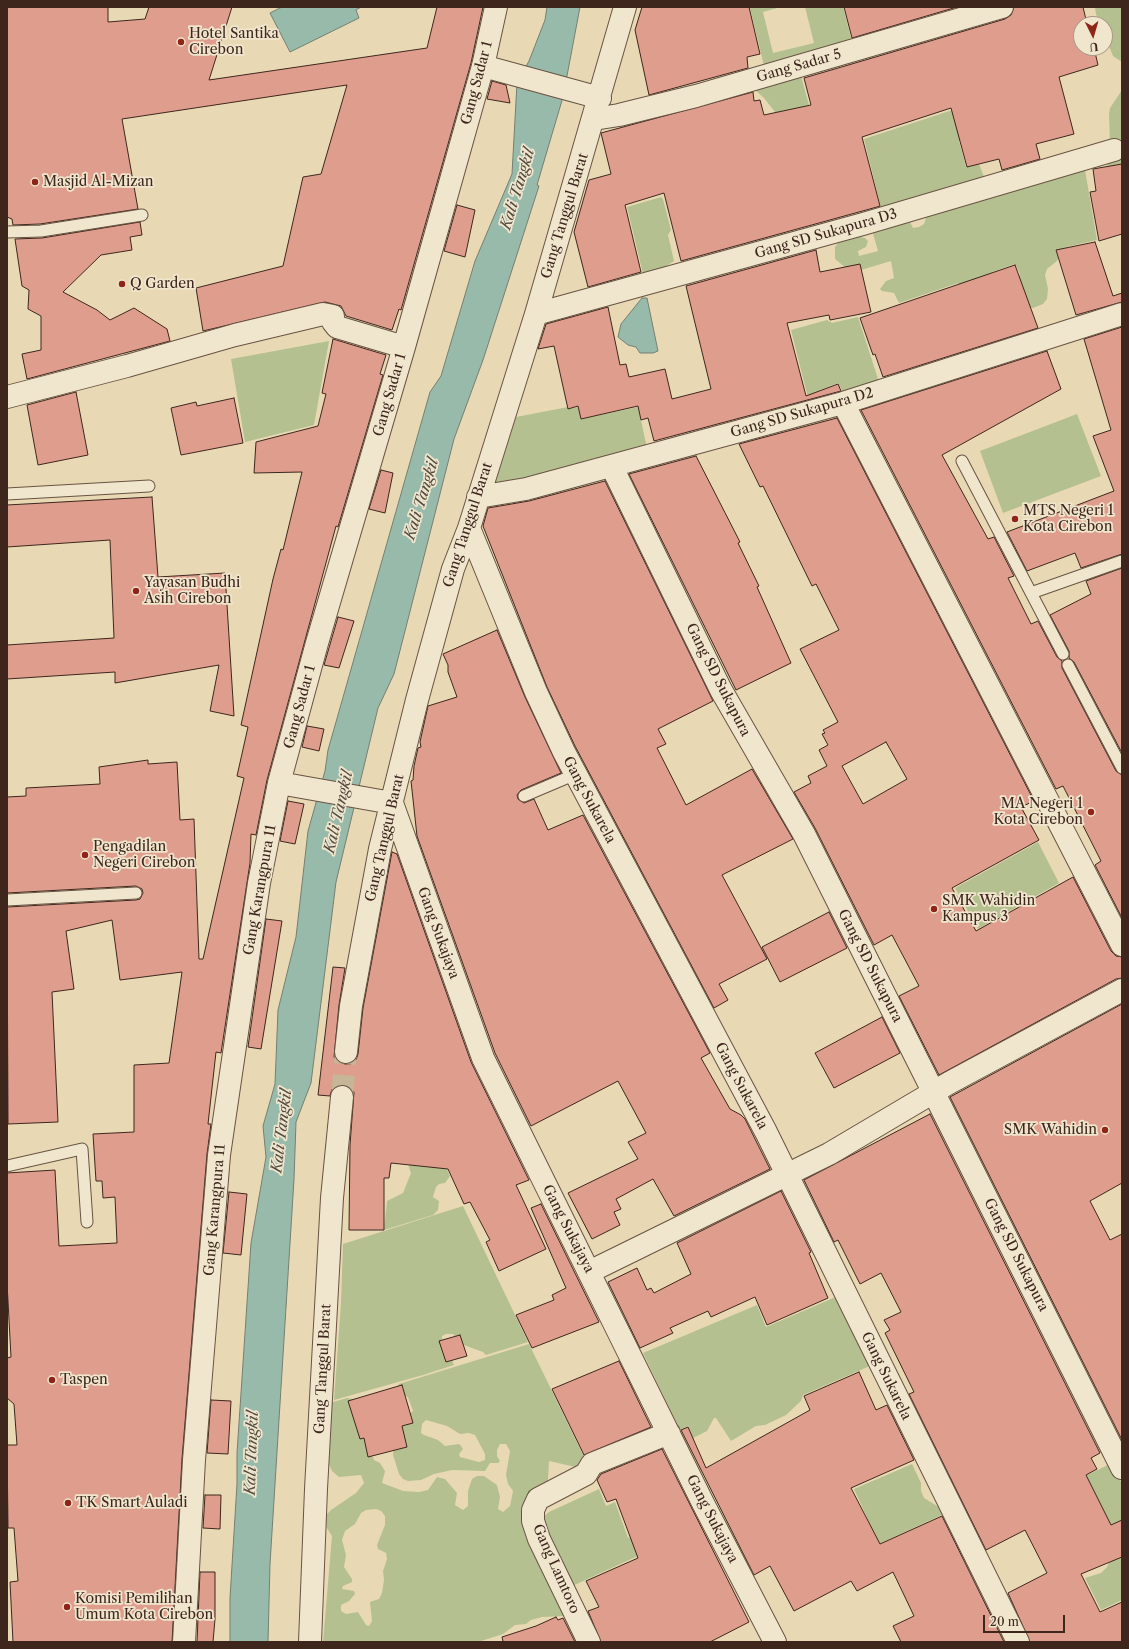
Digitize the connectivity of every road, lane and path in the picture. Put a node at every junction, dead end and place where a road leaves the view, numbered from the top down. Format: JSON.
{"nodes":[{"id":1,"x":496,"y":7,"type":"edge"},
{"id":2,"x":625,"y":7,"type":"edge"},
{"id":3,"x":1002,"y":7,"type":"edge"},
{"id":4,"x":489,"y":68,"type":"junction"},
{"id":5,"x":593,"y":96,"type":"junction"},
{"id":6,"x":594,"y":119,"type":"junction"},
{"id":7,"x":1114,"y":150,"type":"dead end"},
{"id":8,"x":142,"y":214,"type":"dead end"},
{"id":9,"x":7,"y":232,"type":"edge"},
{"id":10,"x":536,"y":314,"type":"junction"},
{"id":11,"x":1122,"y":314,"type":"edge"},
{"id":12,"x":404,"y":347,"type":"junction"},
{"id":13,"x":7,"y":397,"type":"edge"},
{"id":14,"x":843,"y":402,"type":"junction"},
{"id":15,"x":962,"y":461,"type":"dead end"},
{"id":16,"x":612,"y":467,"type":"junction"},
{"id":17,"x":149,"y":486,"type":"dead end"},
{"id":18,"x":7,"y":494,"type":"edge"},
{"id":19,"x":478,"y":497,"type":"junction"},
{"id":20,"x":468,"y":528,"type":"junction"},
{"id":21,"x":1122,"y":561,"type":"edge"},
{"id":22,"x":1031,"y":593,"type":"junction"},
{"id":23,"x":1063,"y":654,"type":"dead end"},
{"id":24,"x":1068,"y":665,"type":"dead end"},
{"id":25,"x":1122,"y":768,"type":"edge"},
{"id":26,"x":576,"y":774,"type":"junction"},
{"id":27,"x":286,"y":784,"type":"junction"},
{"id":28,"x":524,"y":796,"type":"dead end"},
{"id":29,"x":384,"y":802,"type":"junction"},
{"id":30,"x":136,"y":894,"type":"dead end"},
{"id":31,"x":7,"y":900,"type":"edge"},
{"id":32,"x":1122,"y":946,"type":"edge"},
{"id":33,"x":1122,"y":990,"type":"edge"},
{"id":34,"x":346,"y":1052,"type":"tunnel mouth"},
{"id":35,"x":935,"y":1092,"type":"junction"},
{"id":36,"x":342,"y":1097,"type":"tunnel mouth"},
{"id":37,"x":7,"y":1166,"type":"edge"},
{"id":38,"x":786,"y":1174,"type":"junction"},
{"id":39,"x":87,"y":1222,"type":"dead end"},
{"id":40,"x":589,"y":1272,"type":"junction"},
{"id":41,"x":669,"y":1433,"type":"junction"},
{"id":42,"x":1122,"y":1468,"type":"edge"},
{"id":43,"x":184,"y":1642,"type":"edge"},
{"id":44,"x":310,"y":1642,"type":"edge"},
{"id":45,"x":589,"y":1642,"type":"edge"},
{"id":46,"x":775,"y":1642,"type":"edge"},
{"id":47,"x":1018,"y":1642,"type":"edge"}],
"edges":[{"from":1,"to":4,"type":"street","name":"Gang Sadar 1"},
{"from":2,"to":5,"type":"street","name":"Gang Tanggul Barat"},
{"from":3,"to":6,"type":"street","name":"Gang Sadar 5"},
{"from":4,"to":5,"type":"street"},
{"from":4,"to":12,"type":"street","name":"Gang Sadar 1"},
{"from":5,"to":6,"type":"street","name":"Gang Tanggul Barat"},
{"from":6,"to":10,"type":"street","name":"Gang Tanggul Barat"},
{"from":7,"to":10,"type":"street","name":"Gang SD Sukapura D3"},
{"from":8,"to":9,"type":"lane"},
{"from":10,"to":19,"type":"street","name":"Gang Tanggul Barat"},
{"from":11,"to":14,"type":"street","name":"Gang SD Sukapura D2"},
{"from":12,"to":13,"type":"street"},
{"from":12,"to":27,"type":"street","name":"Gang Sadar 1"},
{"from":14,"to":16,"type":"street","name":"Gang SD Sukapura D2"},
{"from":14,"to":32,"type":"street"},
{"from":15,"to":22,"type":"lane"},
{"from":16,"to":19,"type":"street","name":"Gang SD Sukapura D2"},
{"from":16,"to":35,"type":"street","name":"Gang SD Sukapura"},
{"from":17,"to":18,"type":"lane"},
{"from":19,"to":20,"type":"street","name":"Gang Tanggul Barat"},
{"from":20,"to":26,"type":"street","name":"Gang Sukarela"},
{"from":20,"to":29,"type":"street","name":"Gang Tanggul Barat"},
{"from":21,"to":22,"type":"lane"},
{"from":22,"to":23,"type":"lane"},
{"from":24,"to":25,"type":"lane"},
{"from":26,"to":28,"type":"lane"},
{"from":26,"to":38,"type":"street","name":"Gang Sukarela"},
{"from":27,"to":29,"type":"street"},
{"from":27,"to":43,"type":"street","name":"Gang Karangpura 11"},
{"from":29,"to":34,"type":"street","name":"Gang Tanggul Barat"},
{"from":29,"to":40,"type":"street","name":"Gang Sukajaya"},
{"from":30,"to":31,"type":"lane"},
{"from":33,"to":35,"type":"street"},
{"from":35,"to":38,"type":"street"},
{"from":35,"to":42,"type":"street","name":"Gang SD Sukapura"},
{"from":36,"to":44,"type":"street","name":"Gang Tanggul Barat"},
{"from":37,"to":39,"type":"lane"},
{"from":38,"to":40,"type":"street"},
{"from":38,"to":47,"type":"street","name":"Gang Sukarela"},
{"from":40,"to":41,"type":"street","name":"Gang Sukajaya"},
{"from":41,"to":45,"type":"street","name":"Gang Lamtoro"},
{"from":41,"to":46,"type":"street","name":"Gang Sukajaya"}]}
